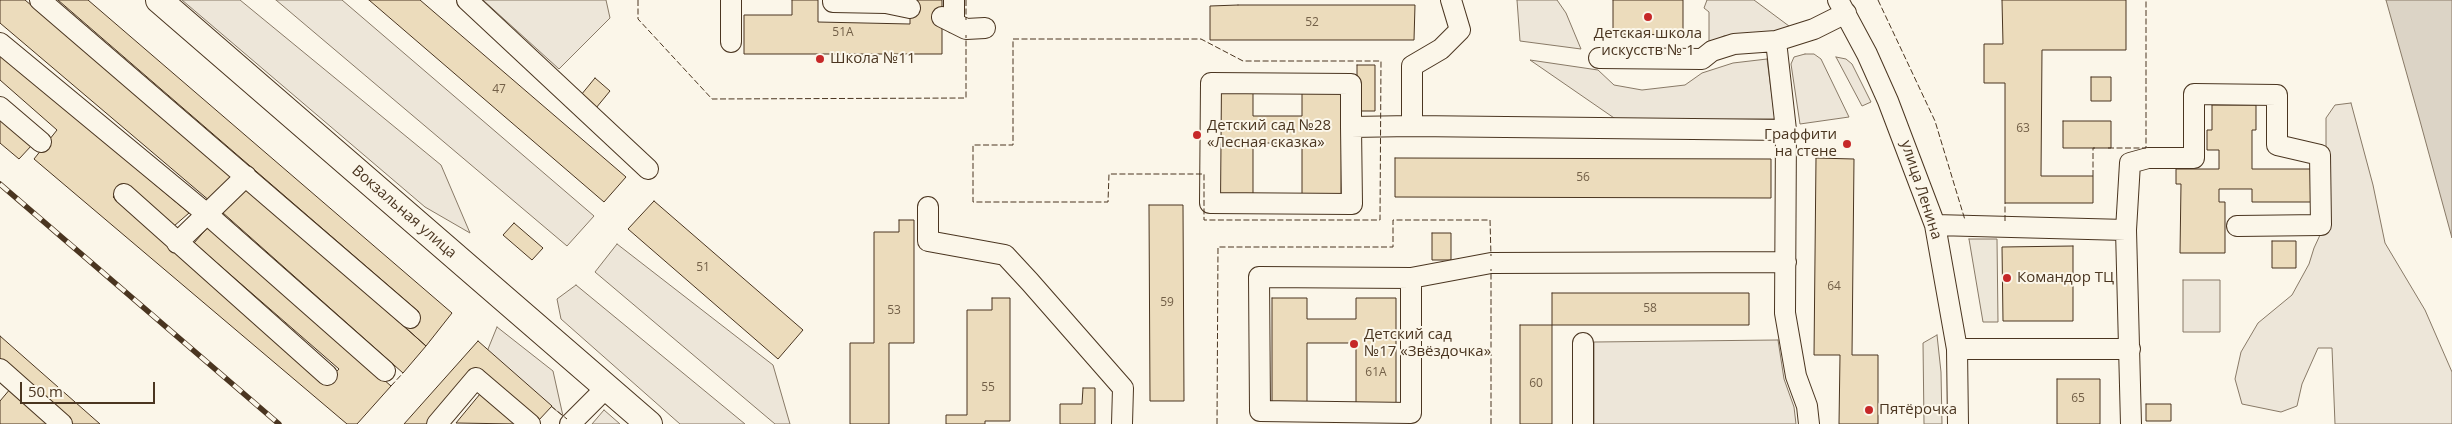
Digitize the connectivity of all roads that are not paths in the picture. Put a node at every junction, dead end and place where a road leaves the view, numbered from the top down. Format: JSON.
{"nodes":[{"id":1,"x":40,"y":0,"type":"edge"},
{"id":2,"x":159,"y":0,"type":"edge"},
{"id":3,"x":466,"y":0,"type":"edge"},
{"id":4,"x":731,"y":0,"type":"edge"},
{"id":5,"x":833,"y":0,"type":"edge"},
{"id":6,"x":954,"y":0,"type":"edge"},
{"id":7,"x":1451,"y":0,"type":"edge"},
{"id":8,"x":886,"y":1,"type":"edge"},
{"id":9,"x":1842,"y":7,"type":"edge"},
{"id":10,"x":910,"y":8,"type":"dead end"},
{"id":11,"x":985,"y":28,"type":"dead end"},
{"id":12,"x":1776,"y":40,"type":"junction"},
{"id":13,"x":0,"y":42,"type":"edge"},
{"id":14,"x":731,"y":42,"type":"dead end"},
{"id":15,"x":1599,"y":58,"type":"dead end"},
{"id":16,"x":0,"y":107,"type":"edge"},
{"id":17,"x":1351,"y":126,"type":"junction"},
{"id":18,"x":1412,"y":126,"type":"junction"},
{"id":19,"x":1786,"y":130,"type":"junction"},
{"id":20,"x":41,"y":142,"type":"dead end"},
{"id":21,"x":648,"y":169,"type":"dead end"},
{"id":22,"x":246,"y":176,"type":"junction"},
{"id":23,"x":124,"y":194,"type":"dead end"},
{"id":24,"x":928,"y":208,"type":"dead end"},
{"id":25,"x":208,"y":215,"type":"junction"},
{"id":26,"x":1935,"y":226,"type":"junction"},
{"id":27,"x":2237,"y":226,"type":"dead end"},
{"id":28,"x":2126,"y":230,"type":"junction"},
{"id":29,"x":178,"y":243,"type":"junction"},
{"id":30,"x":1786,"y":262,"type":"junction"},
{"id":31,"x":1411,"y":278,"type":"junction"},
{"id":32,"x":410,"y":318,"type":"dead end"},
{"id":33,"x":1583,"y":343,"type":"dead end"},
{"id":34,"x":1957,"y":349,"type":"junction"},
{"id":35,"x":2130,"y":349,"type":"junction"},
{"id":36,"x":385,"y":371,"type":"dead end"},
{"id":37,"x":2,"y":375,"type":"edge"},
{"id":38,"x":327,"y":375,"type":"dead end"},
{"id":39,"x":606,"y":388,"type":"junction"},
{"id":40,"x":62,"y":424,"type":"edge"},
{"id":41,"x":437,"y":424,"type":"edge"},
{"id":42,"x":530,"y":424,"type":"edge"},
{"id":43,"x":570,"y":424,"type":"edge"},
{"id":44,"x":648,"y":424,"type":"edge"},
{"id":45,"x":1122,"y":424,"type":"edge"},
{"id":46,"x":1583,"y":424,"type":"edge"},
{"id":47,"x":1809,"y":424,"type":"edge"},
{"id":48,"x":1958,"y":424,"type":"edge"},
{"id":49,"x":2131,"y":424,"type":"edge"}],
"edges":[{"from":1,"to":22,"type":"street"},
{"from":2,"to":39,"type":"main road","name":"Вокзальная улица"},
{"from":3,"to":21,"type":"street"},
{"from":4,"to":14,"type":"street"},
{"from":5,"to":8,"type":"street"},
{"from":6,"to":11,"type":"street"},
{"from":7,"to":18,"type":"street"},
{"from":8,"to":10,"type":"street"},
{"from":9,"to":12,"type":"street"},
{"from":9,"to":26,"type":"street","name":"улица Ленина"},
{"from":12,"to":15,"type":"street"},
{"from":12,"to":19,"type":"street"},
{"from":13,"to":25,"type":"street"},
{"from":16,"to":20,"type":"street"},
{"from":17,"to":17,"type":"street"},
{"from":17,"to":18,"type":"street"},
{"from":18,"to":19,"type":"street"},
{"from":19,"to":30,"type":"street"},
{"from":22,"to":25,"type":"street"},
{"from":22,"to":32,"type":"street"},
{"from":23,"to":29,"type":"street"},
{"from":24,"to":45,"type":"street"},
{"from":25,"to":29,"type":"street"},
{"from":25,"to":36,"type":"street"},
{"from":26,"to":28,"type":"street"},
{"from":26,"to":34,"type":"street","name":"улица Ленина"},
{"from":27,"to":28,"type":"street"},
{"from":28,"to":35,"type":"street"},
{"from":29,"to":38,"type":"street"},
{"from":30,"to":31,"type":"street"},
{"from":30,"to":47,"type":"street"},
{"from":31,"to":31,"type":"street"},
{"from":33,"to":46,"type":"street"},
{"from":34,"to":35,"type":"street"},
{"from":34,"to":48,"type":"street","name":"улица Ленина"},
{"from":35,"to":49,"type":"street"},
{"from":37,"to":40,"type":"street"},
{"from":39,"to":43,"type":"street"},
{"from":39,"to":44,"type":"main road","name":"Вокзальная улица"},
{"from":41,"to":42,"type":"street"}]}
